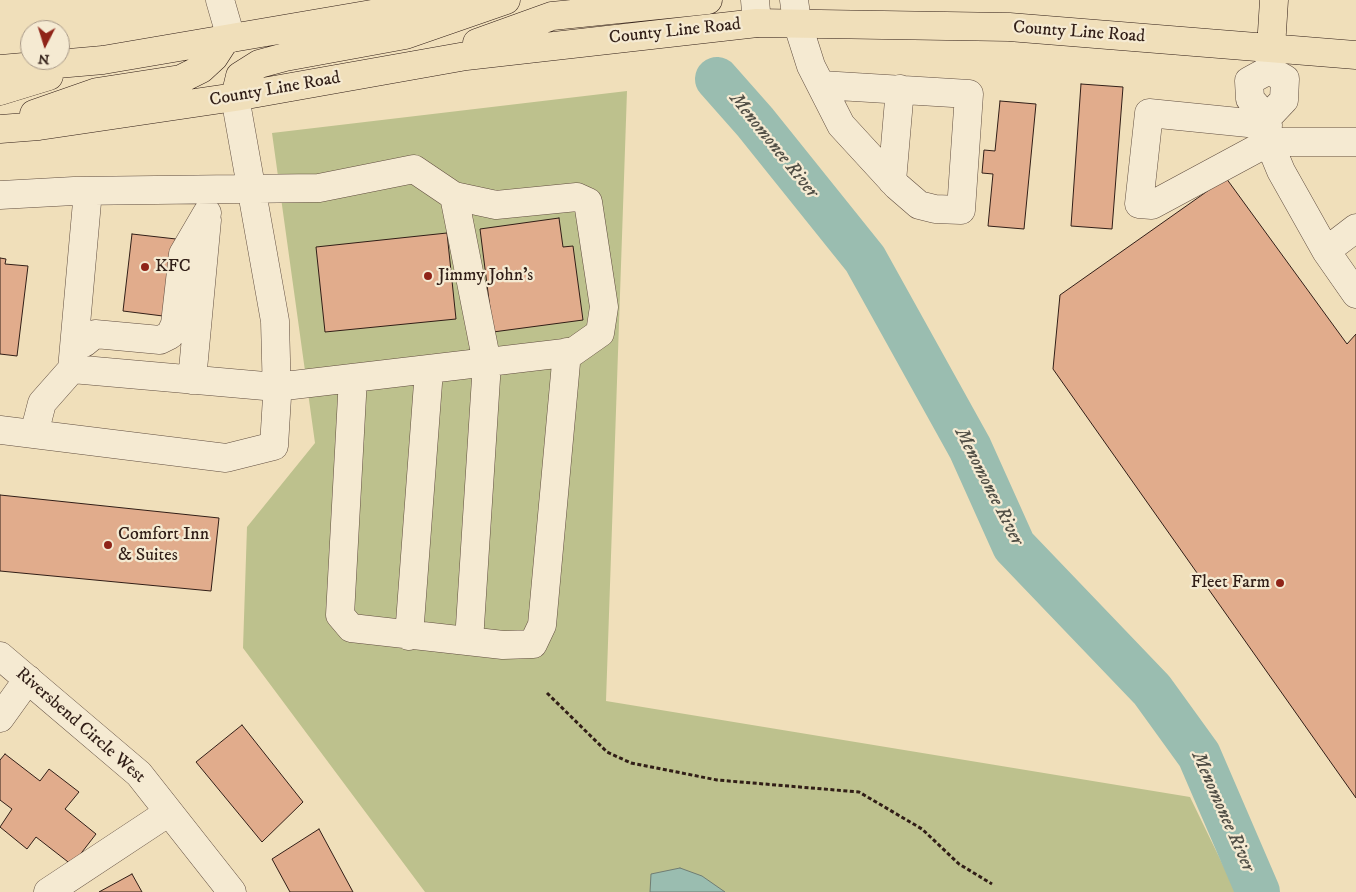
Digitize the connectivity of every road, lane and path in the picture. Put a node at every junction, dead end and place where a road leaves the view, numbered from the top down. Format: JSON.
{"nodes":[{"id":1,"x":220,"y":0,"type":"edge"},
{"id":2,"x":454,"y":0,"type":"edge"},
{"id":3,"x":506,"y":0,"type":"edge"},
{"id":4,"x":708,"y":0,"type":"edge"},
{"id":5,"x":1274,"y":0,"type":"edge"},
{"id":6,"x":756,"y":11,"type":"edge"},
{"id":7,"x":796,"y":11,"type":"edge"},
{"id":8,"x":228,"y":39,"type":"junction"},
{"id":9,"x":1356,"y":53,"type":"edge"},
{"id":10,"x":1270,"y":59,"type":"junction"},
{"id":11,"x":104,"y":60,"type":"junction"},
{"id":12,"x":419,"y":64,"type":"junction"},
{"id":13,"x":0,"y":69,"type":"edge"},
{"id":14,"x":821,"y":85,"type":"junction"},
{"id":15,"x":900,"y":89,"type":"junction"},
{"id":16,"x":0,"y":91,"type":"edge"},
{"id":17,"x":235,"y":98,"type":"junction"},
{"id":18,"x":0,"y":128,"type":"edge"},
{"id":19,"x":1268,"y":129,"type":"junction"},
{"id":20,"x":1352,"y":143,"type":"edge"},
{"id":21,"x":892,"y":181,"type":"junction"},
{"id":22,"x":252,"y":190,"type":"junction"},
{"id":23,"x":88,"y":191,"type":"junction"},
{"id":24,"x":0,"y":195,"type":"edge"},
{"id":25,"x":454,"y":196,"type":"junction"},
{"id":26,"x":208,"y":202,"type":"junction"},
{"id":27,"x":1356,"y":228,"type":"edge"},
{"id":28,"x":1326,"y":251,"type":"junction"},
{"id":29,"x":1356,"y":294,"type":"edge"},
{"id":30,"x":79,"y":342,"type":"junction"},
{"id":31,"x":567,"y":352,"type":"junction"},
{"id":32,"x":487,"y":363,"type":"junction"},
{"id":33,"x":193,"y":367,"type":"junction"},
{"id":34,"x":72,"y":369,"type":"junction"},
{"id":35,"x":429,"y":370,"type":"junction"},
{"id":36,"x":353,"y":378,"type":"junction"},
{"id":37,"x":276,"y":387,"type":"junction"},
{"id":38,"x":0,"y":430,"type":"edge"},
{"id":39,"x":34,"y":434,"type":"junction"},
{"id":40,"x":409,"y":636,"type":"junction"},
{"id":41,"x":469,"y":641,"type":"junction"},
{"id":42,"x":0,"y":656,"type":"edge"},
{"id":43,"x":28,"y":679,"type":"junction"},
{"id":44,"x":547,"y":693,"type":"dead end"},
{"id":45,"x":0,"y":718,"type":"edge"},
{"id":46,"x":169,"y":812,"type":"junction"},
{"id":47,"x":992,"y":884,"type":"dead end"},
{"id":48,"x":48,"y":892,"type":"edge"},
{"id":49,"x":232,"y":892,"type":"edge"}],
"edges":[{"from":1,"to":8,"type":"street"},
{"from":2,"to":8,"type":"main road"},
{"from":3,"to":17,"type":"main road"},
{"from":4,"to":12,"type":"main road"},
{"from":5,"to":10,"type":"main road"},
{"from":6,"to":7,"type":"main road","name":"County Line Road"},
{"from":6,"to":12,"type":"main road","name":"County Line Road"},
{"from":7,"to":10,"type":"main road","name":"County Line Road"},
{"from":7,"to":14,"type":"street"},
{"from":8,"to":11,"type":"main road"},
{"from":8,"to":17,"type":"main road"},
{"from":8,"to":18,"type":"main road"},
{"from":9,"to":10,"type":"main road","name":"County Line Road"},
{"from":10,"to":19,"type":"street"},
{"from":11,"to":13,"type":"main road"},
{"from":11,"to":16,"type":"main road"},
{"from":12,"to":17,"type":"main road","name":"County Line Road"},
{"from":14,"to":15,"type":"street"},
{"from":14,"to":21,"type":"street"},
{"from":15,"to":21,"type":"street"},
{"from":15,"to":21,"type":"street"},
{"from":17,"to":18,"type":"main road","name":"County Line Road"},
{"from":17,"to":22,"type":"street"},
{"from":19,"to":19,"type":"street"},
{"from":19,"to":20,"type":"street"},
{"from":19,"to":28,"type":"street"},
{"from":22,"to":25,"type":"street"},
{"from":22,"to":26,"type":"street"},
{"from":22,"to":37,"type":"street"},
{"from":23,"to":24,"type":"street"},
{"from":23,"to":26,"type":"street"},
{"from":23,"to":30,"type":"street"},
{"from":25,"to":31,"type":"street"},
{"from":25,"to":32,"type":"street"},
{"from":26,"to":30,"type":"street"},
{"from":26,"to":33,"type":"street"},
{"from":27,"to":28,"type":"street"},
{"from":28,"to":29,"type":"street"},
{"from":30,"to":33,"type":"street"},
{"from":30,"to":34,"type":"street"},
{"from":31,"to":32,"type":"street"},
{"from":31,"to":41,"type":"street"},
{"from":32,"to":35,"type":"street"},
{"from":32,"to":41,"type":"street"},
{"from":33,"to":34,"type":"street"},
{"from":33,"to":37,"type":"street"},
{"from":34,"to":39,"type":"street"},
{"from":35,"to":36,"type":"street"},
{"from":35,"to":40,"type":"street"},
{"from":36,"to":37,"type":"street"},
{"from":36,"to":40,"type":"street"},
{"from":37,"to":39,"type":"street"},
{"from":38,"to":39,"type":"street"},
{"from":40,"to":41,"type":"street"},
{"from":42,"to":43,"type":"street","name":"Riversbend Circle West"},
{"from":43,"to":45,"type":"street"},
{"from":43,"to":46,"type":"street","name":"Riversbend Circle West"},
{"from":44,"to":47,"type":"path"},
{"from":46,"to":48,"type":"street"},
{"from":46,"to":49,"type":"street","name":"Riversbend Circle West"}]}
